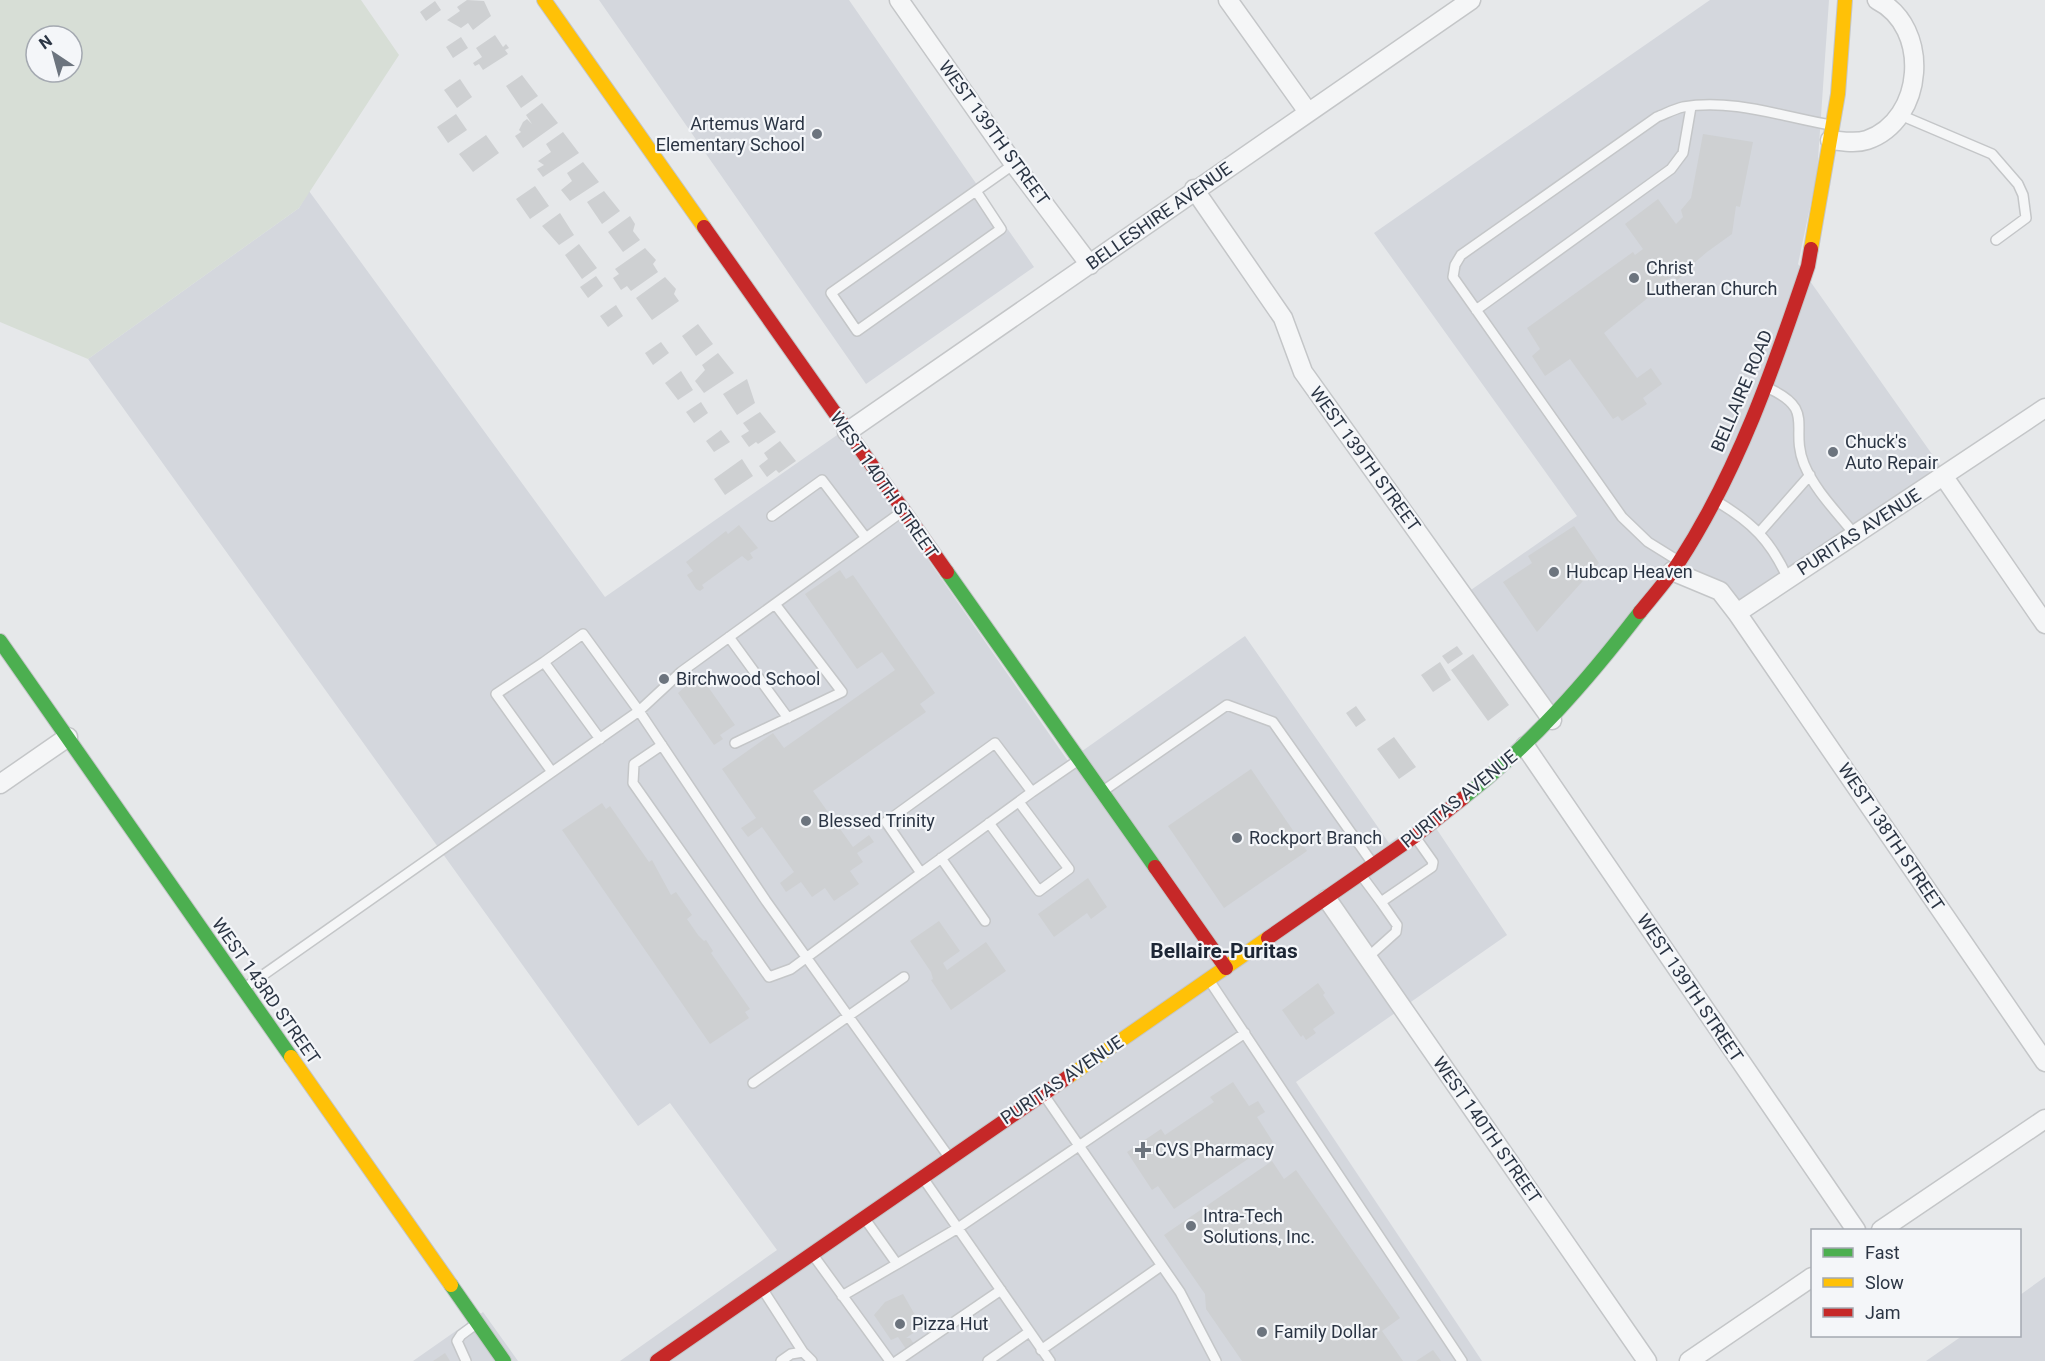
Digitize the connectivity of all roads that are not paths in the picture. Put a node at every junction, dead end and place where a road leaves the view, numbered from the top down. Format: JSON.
{"nodes":[{"id":1,"x":544,"y":0,"type":"edge"},
{"id":2,"x":899,"y":0,"type":"edge"},
{"id":3,"x":1228,"y":0,"type":"edge"},
{"id":4,"x":1471,"y":0,"type":"edge"},
{"id":5,"x":1845,"y":0,"type":"edge"},
{"id":6,"x":1877,"y":0,"type":"edge"},
{"id":7,"x":1691,"y":107,"type":"junction"},
{"id":8,"x":1308,"y":112,"type":"junction"},
{"id":9,"x":1898,"y":114,"type":"junction"},
{"id":10,"x":1831,"y":133,"type":"junction"},
{"id":11,"x":1014,"y":164,"type":"junction"},
{"id":12,"x":1194,"y":189,"type":"junction"},
{"id":13,"x":976,"y":191,"type":"junction"},
{"id":14,"x":1996,"y":240,"type":"dead end"},
{"id":15,"x":1090,"y":265,"type":"junction"},
{"id":16,"x":1476,"y":310,"type":"junction"},
{"id":17,"x":1766,"y":387,"type":"junction"},
{"id":18,"x":2045,"y":408,"type":"edge"},
{"id":19,"x":847,"y":432,"type":"junction"},
{"id":20,"x":1810,"y":475,"type":"junction"},
{"id":21,"x":1944,"y":477,"type":"junction"},
{"id":22,"x":1713,"y":500,"type":"junction"},
{"id":23,"x":903,"y":512,"type":"junction"},
{"id":24,"x":772,"y":516,"type":"dead end"},
{"id":25,"x":1759,"y":534,"type":"junction"},
{"id":26,"x":1855,"y":535,"type":"junction"},
{"id":27,"x":866,"y":538,"type":"junction"},
{"id":28,"x":1676,"y":566,"type":"junction"},
{"id":29,"x":1788,"y":579,"type":"junction"},
{"id":30,"x":775,"y":604,"type":"junction"},
{"id":31,"x":1737,"y":613,"type":"junction"},
{"id":32,"x":2045,"y":624,"type":"edge"},
{"id":33,"x":729,"y":637,"type":"junction"},
{"id":34,"x":0,"y":641,"type":"edge"},
{"id":35,"x":544,"y":662,"type":"junction"},
{"id":36,"x":639,"y":711,"type":"junction"},
{"id":37,"x":788,"y":718,"type":"junction"},
{"id":38,"x":1552,"y":720,"type":"junction"},
{"id":39,"x":68,"y":737,"type":"junction"},
{"id":40,"x":600,"y":739,"type":"junction"},
{"id":41,"x":735,"y":743,"type":"dead end"},
{"id":42,"x":662,"y":745,"type":"junction"},
{"id":43,"x":1525,"y":746,"type":"junction"},
{"id":44,"x":1079,"y":760,"type":"junction"},
{"id":45,"x":552,"y":772,"type":"junction"},
{"id":46,"x":0,"y":784,"type":"edge"},
{"id":47,"x":1032,"y":792,"type":"junction"},
{"id":48,"x":1102,"y":792,"type":"junction"},
{"id":49,"x":1019,"y":802,"type":"junction"},
{"id":50,"x":989,"y":823,"type":"junction"},
{"id":51,"x":1415,"y":836,"type":"junction"},
{"id":52,"x":941,"y":858,"type":"junction"},
{"id":53,"x":1374,"y":866,"type":"junction"},
{"id":54,"x":921,"y":873,"type":"junction"},
{"id":55,"x":1361,"y":875,"type":"junction"},
{"id":56,"x":1327,"y":899,"type":"junction"},
{"id":57,"x":1381,"y":902,"type":"junction"},
{"id":58,"x":986,"y":921,"type":"dead end"},
{"id":59,"x":807,"y":958,"type":"junction"},
{"id":60,"x":1367,"y":958,"type":"junction"},
{"id":61,"x":1226,"y":968,"type":"junction"},
{"id":62,"x":904,"y":977,"type":"dead end"},
{"id":63,"x":1209,"y":980,"type":"junction"},
{"id":64,"x":242,"y":990,"type":"junction"},
{"id":65,"x":848,"y":1016,"type":"junction"},
{"id":66,"x":1245,"y":1033,"type":"junction"},
{"id":67,"x":2045,"y":1062,"type":"edge"},
{"id":68,"x":753,"y":1083,"type":"dead end"},
{"id":69,"x":1042,"y":1093,"type":"junction"},
{"id":70,"x":2045,"y":1119,"type":"edge"},
{"id":71,"x":1079,"y":1147,"type":"junction"},
{"id":72,"x":949,"y":1157,"type":"junction"},
{"id":73,"x":922,"y":1176,"type":"junction"},
{"id":74,"x":864,"y":1217,"type":"junction"},
{"id":75,"x":958,"y":1228,"type":"junction"},
{"id":76,"x":1855,"y":1229,"type":"edge"},
{"id":77,"x":1882,"y":1229,"type":"edge"},
{"id":78,"x":812,"y":1253,"type":"junction"},
{"id":79,"x":897,"y":1264,"type":"junction"},
{"id":80,"x":1161,"y":1266,"type":"junction"},
{"id":81,"x":1811,"y":1278,"type":"edge"},
{"id":82,"x":761,"y":1288,"type":"junction"},
{"id":83,"x":1001,"y":1290,"type":"junction"},
{"id":84,"x":842,"y":1296,"type":"junction"},
{"id":85,"x":477,"y":1323,"type":"junction"},
{"id":86,"x":1029,"y":1332,"type":"junction"},
{"id":87,"x":1041,"y":1350,"type":"junction"},
{"id":88,"x":803,"y":1352,"type":"junction"},
{"id":89,"x":466,"y":1361,"type":"edge"},
{"id":90,"x":504,"y":1361,"type":"edge"},
{"id":91,"x":657,"y":1361,"type":"edge"},
{"id":92,"x":781,"y":1361,"type":"edge"},
{"id":93,"x":812,"y":1361,"type":"edge"},
{"id":94,"x":891,"y":1361,"type":"edge"},
{"id":95,"x":897,"y":1361,"type":"edge"},
{"id":96,"x":988,"y":1361,"type":"edge"},
{"id":97,"x":1050,"y":1361,"type":"edge"},
{"id":98,"x":1216,"y":1361,"type":"edge"},
{"id":99,"x":1462,"y":1361,"type":"edge"},
{"id":100,"x":1647,"y":1361,"type":"edge"},
{"id":101,"x":1689,"y":1361,"type":"edge"}],
"edges":[{"from":1,"to":19,"type":"street","name":"WEST 140TH STREET"},
{"from":2,"to":11,"type":"street","name":"WEST 139TH STREET"},
{"from":3,"to":8,"type":"street"},
{"from":4,"to":8,"type":"street","name":"BELLESHIRE AVENUE"},
{"from":5,"to":10,"type":"street","name":"BELLAIRE ROAD"},
{"from":6,"to":9,"type":"street"},
{"from":7,"to":10,"type":"lane"},
{"from":7,"to":16,"type":"lane"},
{"from":7,"to":16,"type":"lane"},
{"from":8,"to":12,"type":"street","name":"BELLESHIRE AVENUE"},
{"from":9,"to":10,"type":"street"},
{"from":9,"to":14,"type":"lane"},
{"from":10,"to":17,"type":"street","name":"BELLAIRE ROAD"},
{"from":11,"to":13,"type":"lane"},
{"from":11,"to":15,"type":"street","name":"WEST 139TH STREET"},
{"from":12,"to":15,"type":"street","name":"BELLESHIRE AVENUE"},
{"from":12,"to":38,"type":"street","name":"WEST 139TH STREET"},
{"from":13,"to":13,"type":"lane"},
{"from":15,"to":19,"type":"street","name":"BELLESHIRE AVENUE"},
{"from":16,"to":28,"type":"lane"},
{"from":17,"to":20,"type":"lane"},
{"from":17,"to":22,"type":"street","name":"BELLAIRE ROAD"},
{"from":18,"to":21,"type":"street","name":"PURITAS AVENUE"},
{"from":19,"to":23,"type":"street","name":"WEST 140TH STREET"},
{"from":20,"to":25,"type":"lane"},
{"from":20,"to":26,"type":"lane"},
{"from":21,"to":26,"type":"street","name":"PURITAS AVENUE"},
{"from":21,"to":32,"type":"street"},
{"from":22,"to":25,"type":"lane"},
{"from":22,"to":28,"type":"street","name":"BELLAIRE ROAD"},
{"from":23,"to":27,"type":"lane"},
{"from":23,"to":44,"type":"street","name":"WEST 140TH STREET"},
{"from":24,"to":27,"type":"lane"},
{"from":25,"to":29,"type":"lane"},
{"from":26,"to":29,"type":"street","name":"PURITAS AVENUE"},
{"from":27,"to":30,"type":"lane"},
{"from":28,"to":31,"type":"street"},
{"from":28,"to":38,"type":"street","name":"PURITAS AVENUE"},
{"from":29,"to":31,"type":"street","name":"PURITAS AVENUE"},
{"from":30,"to":33,"type":"lane"},
{"from":30,"to":37,"type":"lane"},
{"from":31,"to":67,"type":"street","name":"WEST 138TH STREET"},
{"from":33,"to":36,"type":"lane"},
{"from":33,"to":37,"type":"lane"},
{"from":34,"to":39,"type":"street","name":"WEST 143RD STREET"},
{"from":35,"to":36,"type":"lane"},
{"from":35,"to":40,"type":"lane"},
{"from":35,"to":45,"type":"lane"},
{"from":36,"to":40,"type":"lane"},
{"from":36,"to":42,"type":"lane"},
{"from":37,"to":41,"type":"lane"},
{"from":38,"to":43,"type":"street","name":"PURITAS AVENUE"},
{"from":39,"to":46,"type":"street"},
{"from":39,"to":64,"type":"street","name":"WEST 143RD STREET"},
{"from":40,"to":45,"type":"lane"},
{"from":42,"to":59,"type":"lane"},
{"from":42,"to":59,"type":"lane"},
{"from":43,"to":51,"type":"street","name":"PURITAS AVENUE"},
{"from":43,"to":76,"type":"street","name":"WEST 139TH STREET"},
{"from":44,"to":47,"type":"lane"},
{"from":44,"to":48,"type":"street","name":"WEST 140TH STREET"},
{"from":45,"to":64,"type":"lane"},
{"from":47,"to":49,"type":"lane"},
{"from":47,"to":54,"type":"lane"},
{"from":48,"to":53,"type":"lane"},
{"from":48,"to":61,"type":"street","name":"WEST 140TH STREET"},
{"from":49,"to":50,"type":"lane"},
{"from":49,"to":50,"type":"lane"},
{"from":50,"to":52,"type":"lane"},
{"from":51,"to":53,"type":"street","name":"PURITAS AVENUE"},
{"from":51,"to":57,"type":"lane"},
{"from":52,"to":54,"type":"lane"},
{"from":52,"to":58,"type":"lane"},
{"from":53,"to":55,"type":"street","name":"PURITAS AVENUE"},
{"from":54,"to":59,"type":"lane"},
{"from":55,"to":56,"type":"street","name":"PURITAS AVENUE"},
{"from":55,"to":57,"type":"lane"},
{"from":56,"to":60,"type":"street","name":"WEST 140TH STREET"},
{"from":56,"to":61,"type":"street","name":"PURITAS AVENUE"},
{"from":57,"to":60,"type":"lane"},
{"from":59,"to":65,"type":"lane"},
{"from":60,"to":100,"type":"street","name":"WEST 140TH STREET"},
{"from":61,"to":63,"type":"street","name":"PURITAS AVENUE"},
{"from":62,"to":65,"type":"lane"},
{"from":63,"to":66,"type":"lane"},
{"from":63,"to":69,"type":"street","name":"PURITAS AVENUE"},
{"from":64,"to":85,"type":"street","name":"WEST 143RD STREET"},
{"from":65,"to":68,"type":"lane"},
{"from":65,"to":72,"type":"lane"},
{"from":66,"to":71,"type":"lane"},
{"from":66,"to":99,"type":"lane"},
{"from":69,"to":71,"type":"lane"},
{"from":69,"to":72,"type":"street","name":"PURITAS AVENUE"},
{"from":70,"to":77,"type":"street"},
{"from":71,"to":75,"type":"lane"},
{"from":71,"to":80,"type":"lane"},
{"from":72,"to":73,"type":"street","name":"PURITAS AVENUE"},
{"from":73,"to":74,"type":"street","name":"PURITAS AVENUE"},
{"from":73,"to":75,"type":"lane"},
{"from":74,"to":78,"type":"street","name":"PURITAS AVENUE"},
{"from":74,"to":79,"type":"lane"},
{"from":75,"to":79,"type":"lane"},
{"from":75,"to":83,"type":"lane"},
{"from":78,"to":82,"type":"street","name":"PURITAS AVENUE"},
{"from":78,"to":84,"type":"lane"},
{"from":79,"to":84,"type":"lane"},
{"from":80,"to":87,"type":"lane"},
{"from":80,"to":98,"type":"lane"},
{"from":81,"to":101,"type":"street"},
{"from":82,"to":88,"type":"lane"},
{"from":82,"to":91,"type":"street","name":"PURITAS AVENUE"},
{"from":83,"to":86,"type":"lane"},
{"from":83,"to":95,"type":"lane"},
{"from":84,"to":94,"type":"lane"},
{"from":85,"to":89,"type":"lane"},
{"from":85,"to":90,"type":"street","name":"WEST 143RD STREET"},
{"from":86,"to":87,"type":"lane"},
{"from":86,"to":96,"type":"lane"},
{"from":87,"to":97,"type":"lane"},
{"from":88,"to":92,"type":"lane"},
{"from":88,"to":93,"type":"lane"}]}
